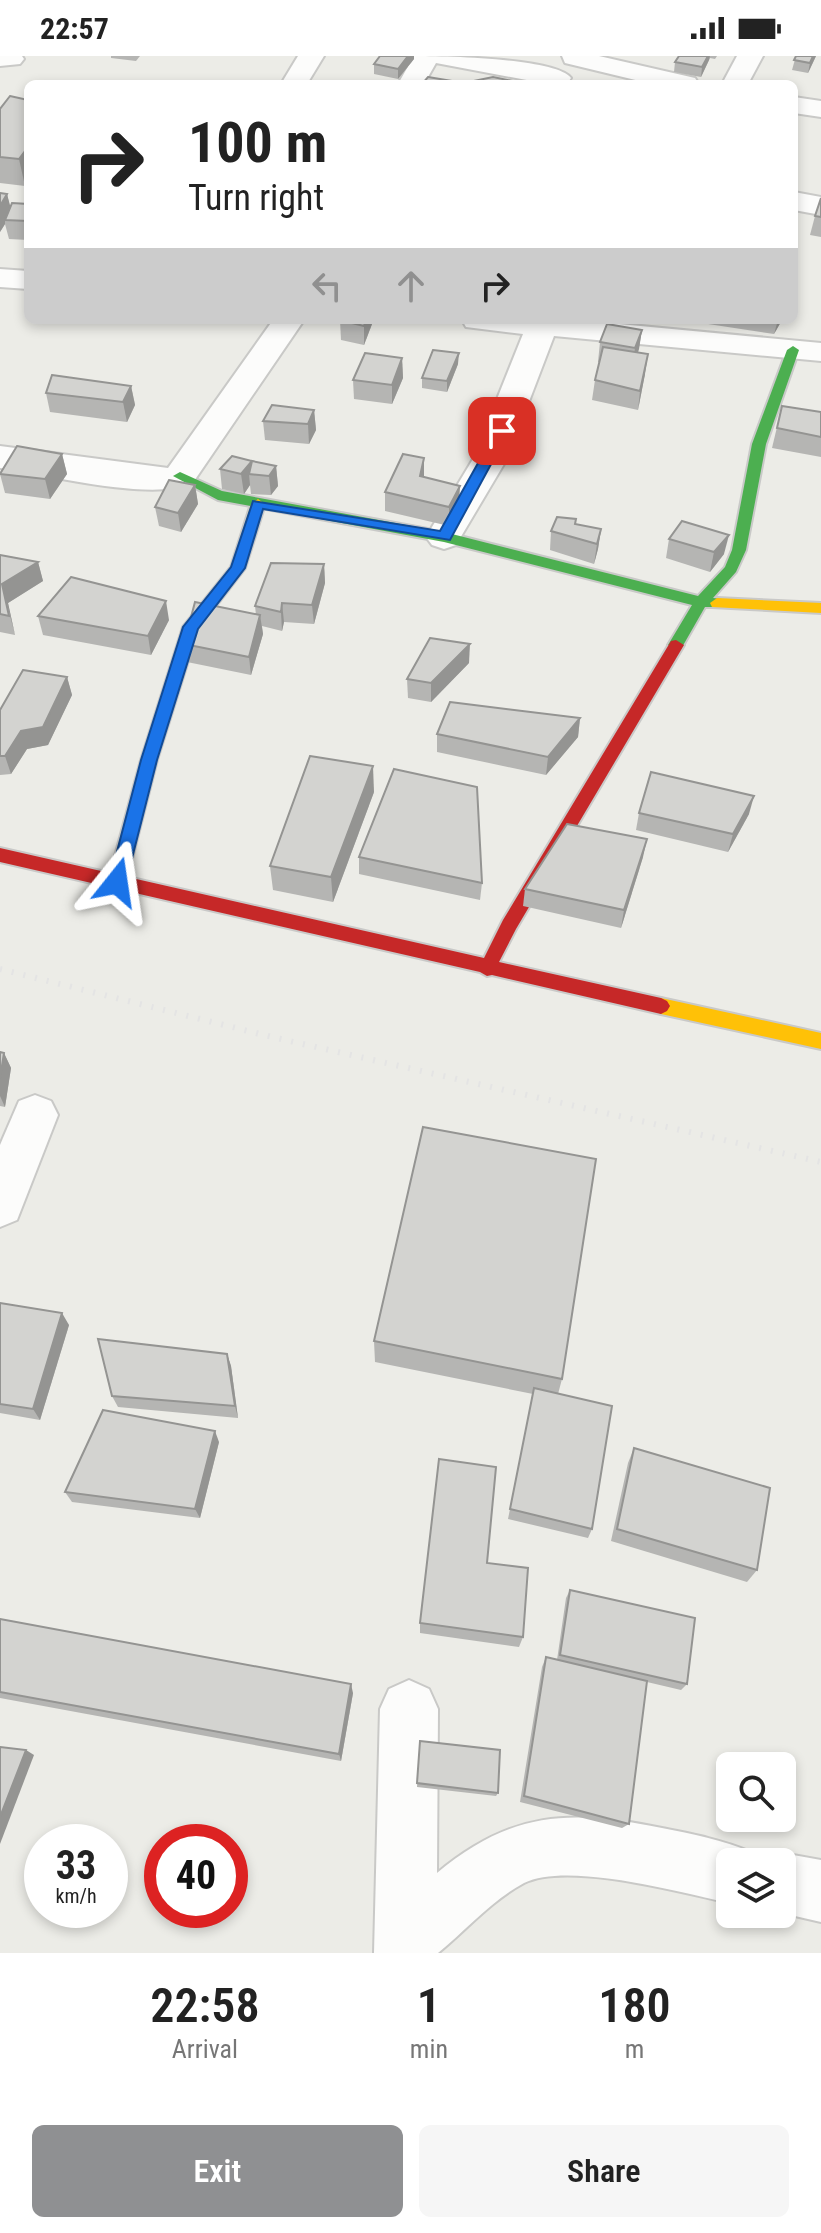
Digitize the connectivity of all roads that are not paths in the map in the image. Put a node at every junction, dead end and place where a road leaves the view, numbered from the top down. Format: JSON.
{"nodes":[{"id":1,"x":311,"y":56,"type":"edge"},
{"id":2,"x":427,"y":56,"type":"edge"},
{"id":3,"x":437,"y":56,"type":"edge"},
{"id":4,"x":750,"y":56,"type":"edge"},
{"id":5,"x":565,"y":69,"type":"edge"},
{"id":6,"x":296,"y":80,"type":"edge"},
{"id":7,"x":413,"y":80,"type":"edge"},
{"id":8,"x":654,"y":80,"type":"edge"},
{"id":9,"x":737,"y":80,"type":"edge"},
{"id":10,"x":798,"y":106,"type":"edge"},
{"id":11,"x":821,"y":109,"type":"edge"},
{"id":12,"x":798,"y":202,"type":"edge"},
{"id":13,"x":821,"y":206,"type":"edge"},
{"id":14,"x":0,"y":278,"type":"edge"},
{"id":15,"x":24,"y":280,"type":"edge"},
{"id":16,"x":286,"y":324,"type":"edge"},
{"id":17,"x":520,"y":324,"type":"edge"},
{"id":18,"x":542,"y":326,"type":"junction"},
{"id":19,"x":807,"y":351,"type":"edge"},
{"id":20,"x":0,"y":457,"type":"edge"},
{"id":21,"x":180,"y":476,"type":"junction"},
{"id":22,"x":258,"y":504,"type":"junction"},
{"id":23,"x":444,"y":537,"type":"junction"},
{"id":24,"x":701,"y":602,"type":"junction"},
{"id":25,"x":821,"y":608,"type":"edge"},
{"id":26,"x":0,"y":855,"type":"edge"},
{"id":27,"x":117,"y":882,"type":"junction"},
{"id":28,"x":487,"y":969,"type":"junction"},
{"id":29,"x":821,"y":1041,"type":"edge"},
{"id":30,"x":35,"y":1115,"type":"dead end"},
{"id":31,"x":0,"y":1205,"type":"edge"},
{"id":32,"x":409,"y":1709,"type":"dead end"},
{"id":33,"x":716,"y":1870,"type":"edge"},
{"id":34,"x":796,"y":1886,"type":"edge"},
{"id":35,"x":821,"y":1891,"type":"edge"},
{"id":36,"x":406,"y":1947,"type":"edge"}],
"edges":[{"from":1,"to":6,"type":"street"},
{"from":2,"to":7,"type":"street"},
{"from":3,"to":5,"type":"street"},
{"from":4,"to":9,"type":"street"},
{"from":5,"to":8,"type":"street"},
{"from":10,"to":11,"type":"street"},
{"from":12,"to":13,"type":"street"},
{"from":14,"to":15,"type":"street"},
{"from":16,"to":21,"type":"street"},
{"from":17,"to":18,"type":"street"},
{"from":18,"to":19,"type":"street"},
{"from":18,"to":23,"type":"street"},
{"from":19,"to":24,"type":"street"},
{"from":20,"to":21,"type":"street"},
{"from":21,"to":22,"type":"street"},
{"from":22,"to":23,"type":"street"},
{"from":22,"to":27,"type":"street"},
{"from":23,"to":24,"type":"street"},
{"from":24,"to":25,"type":"street"},
{"from":24,"to":28,"type":"street"},
{"from":26,"to":27,"type":"street"},
{"from":27,"to":28,"type":"street"},
{"from":28,"to":29,"type":"street"},
{"from":30,"to":31,"type":"street"},
{"from":32,"to":36,"type":"street"},
{"from":33,"to":36,"type":"street"},
{"from":34,"to":35,"type":"street"}]}
